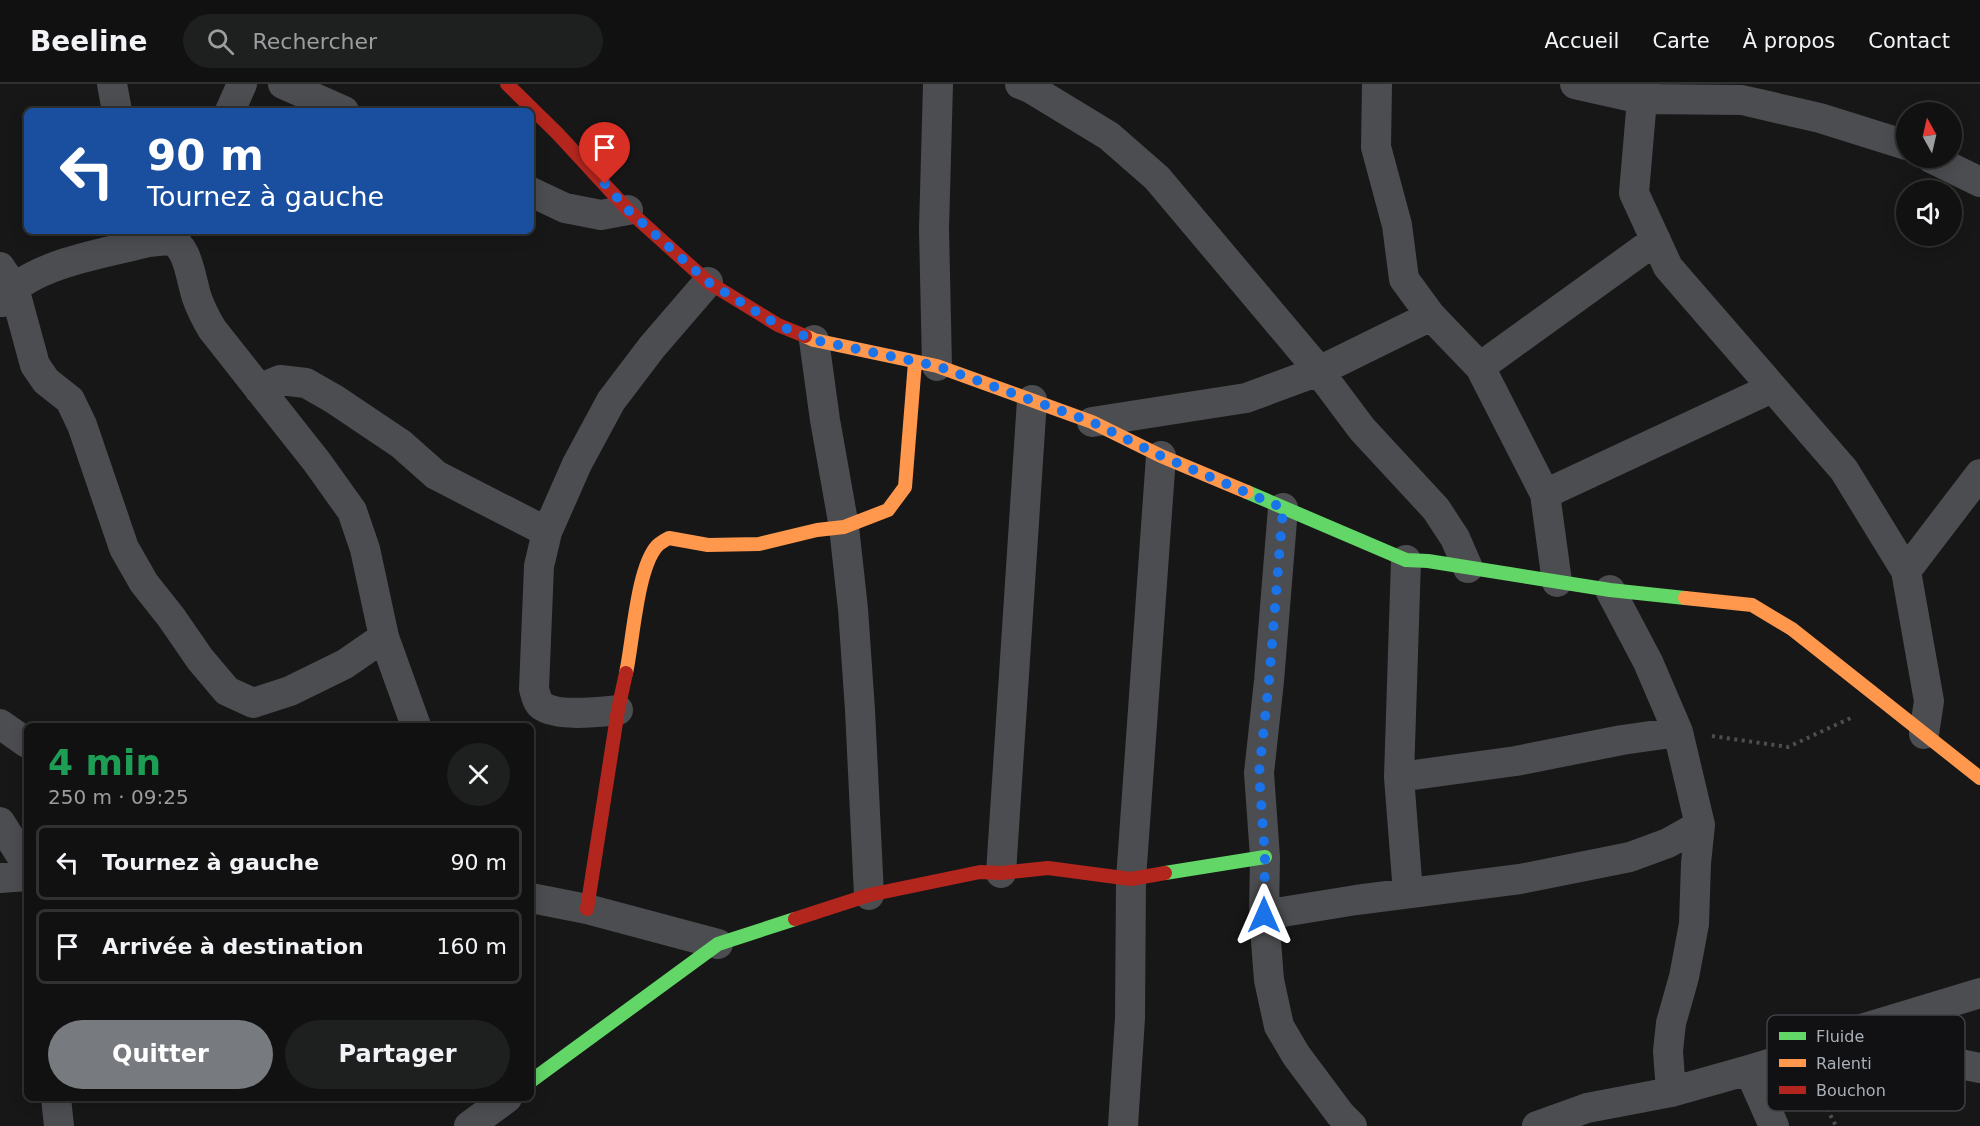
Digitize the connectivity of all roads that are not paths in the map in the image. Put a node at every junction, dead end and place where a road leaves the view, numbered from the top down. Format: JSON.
{"nodes":[{"id":1,"x":112,"y":84,"type":"edge"},
{"id":2,"x":242,"y":84,"type":"edge"},
{"id":3,"x":283,"y":84,"type":"edge"},
{"id":4,"x":507,"y":84,"type":"edge"},
{"id":5,"x":938,"y":84,"type":"edge"},
{"id":6,"x":1020,"y":84,"type":"edge"},
{"id":7,"x":1377,"y":84,"type":"edge"},
{"id":8,"x":1575,"y":84,"type":"edge"},
{"id":9,"x":1644,"y":92,"type":"edge"},
{"id":10,"x":116,"y":108,"type":"edge"},
{"id":11,"x":231,"y":108,"type":"edge"},
{"id":12,"x":337,"y":108,"type":"edge"},
{"id":13,"x":531,"y":108,"type":"edge"},
{"id":14,"x":534,"y":110,"type":"edge"},
{"id":15,"x":1896,"y":142,"type":"edge"},
{"id":16,"x":1951,"y":168,"type":"edge"},
{"id":17,"x":1980,"y":182,"type":"edge"},
{"id":18,"x":534,"y":193,"type":"edge"},
{"id":19,"x":628,"y":210,"type":"junction"},
{"id":20,"x":161,"y":236,"type":"edge"},
{"id":21,"x":1656,"y":240,"type":"junction"},
{"id":22,"x":708,"y":282,"type":"junction"},
{"id":23,"x":5,"y":286,"type":"edge"},
{"id":24,"x":1431,"y":316,"type":"junction"},
{"id":25,"x":814,"y":340,"type":"junction"},
{"id":26,"x":926,"y":364,"type":"junction"},
{"id":27,"x":1480,"y":368,"type":"junction"},
{"id":28,"x":1319,"y":371,"type":"junction"},
{"id":29,"x":1772,"y":387,"type":"junction"},
{"id":30,"x":259,"y":389,"type":"junction"},
{"id":31,"x":1032,"y":400,"type":"junction"},
{"id":32,"x":1092,"y":422,"type":"junction"},
{"id":33,"x":1161,"y":456,"type":"junction"},
{"id":34,"x":1980,"y":474,"type":"edge"},
{"id":35,"x":1545,"y":494,"type":"junction"},
{"id":36,"x":1283,"y":508,"type":"junction"},
{"id":37,"x":844,"y":527,"type":"junction"},
{"id":38,"x":547,"y":532,"type":"junction"},
{"id":39,"x":1406,"y":560,"type":"junction"},
{"id":40,"x":1468,"y":568,"type":"junction"},
{"id":41,"x":1906,"y":571,"type":"junction"},
{"id":42,"x":1557,"y":582,"type":"junction"},
{"id":43,"x":1610,"y":590,"type":"junction"},
{"id":44,"x":384,"y":637,"type":"junction"},
{"id":45,"x":618,"y":710,"type":"junction"},
{"id":46,"x":415,"y":723,"type":"edge"},
{"id":47,"x":0,"y":724,"type":"edge"},
{"id":48,"x":1678,"y":732,"type":"junction"},
{"id":49,"x":1924,"y":734,"type":"junction"},
{"id":50,"x":24,"y":741,"type":"edge"},
{"id":51,"x":1399,"y":777,"type":"junction"},
{"id":52,"x":1980,"y":778,"type":"edge"},
{"id":53,"x":0,"y":822,"type":"edge"},
{"id":54,"x":1700,"y":825,"type":"junction"},
{"id":55,"x":1265,"y":857,"type":"junction"},
{"id":56,"x":24,"y":860,"type":"edge"},
{"id":57,"x":1001,"y":873,"type":"junction"},
{"id":58,"x":24,"y":876,"type":"edge"},
{"id":59,"x":0,"y":878,"type":"edge"},
{"id":60,"x":1131,"y":879,"type":"junction"},
{"id":61,"x":1408,"y":893,"type":"junction"},
{"id":62,"x":869,"y":895,"type":"junction"},
{"id":63,"x":534,"y":899,"type":"edge"},
{"id":64,"x":587,"y":909,"type":"junction"},
{"id":65,"x":1264,"y":915,"type":"junction"},
{"id":66,"x":718,"y":944,"type":"junction"},
{"id":67,"x":1980,"y":993,"type":"edge"},
{"id":68,"x":1907,"y":1015,"type":"edge"},
{"id":69,"x":1767,"y":1064,"type":"edge"},
{"id":70,"x":1965,"y":1065,"type":"edge"},
{"id":71,"x":1980,"y":1068,"type":"edge"},
{"id":72,"x":1749,"y":1070,"type":"junction"},
{"id":73,"x":534,"y":1079,"type":"edge"},
{"id":74,"x":1671,"y":1092,"type":"junction"},
{"id":75,"x":56,"y":1101,"type":"edge"},
{"id":76,"x":503,"y":1101,"type":"edge"},
{"id":77,"x":1767,"y":1110,"type":"edge"},
{"id":78,"x":1767,"y":1111,"type":"edge"},
{"id":79,"x":59,"y":1126,"type":"edge"},
{"id":80,"x":469,"y":1126,"type":"edge"},
{"id":81,"x":1123,"y":1126,"type":"edge"},
{"id":82,"x":1352,"y":1126,"type":"edge"},
{"id":83,"x":1537,"y":1126,"type":"edge"},
{"id":84,"x":1774,"y":1126,"type":"edge"}],
"edges":[{"from":1,"to":10,"type":"street"},
{"from":2,"to":11,"type":"street"},
{"from":3,"to":12,"type":"street"},
{"from":4,"to":13,"type":"street"},
{"from":5,"to":26,"type":"street"},
{"from":6,"to":28,"type":"street"},
{"from":7,"to":24,"type":"street"},
{"from":8,"to":9,"type":"street"},
{"from":9,"to":15,"type":"street"},
{"from":9,"to":21,"type":"street"},
{"from":14,"to":19,"type":"street"},
{"from":16,"to":17,"type":"street"},
{"from":18,"to":19,"type":"street"},
{"from":19,"to":22,"type":"street"},
{"from":20,"to":23,"type":"street"},
{"from":20,"to":30,"type":"street"},
{"from":21,"to":27,"type":"street"},
{"from":21,"to":29,"type":"street"},
{"from":22,"to":25,"type":"street"},
{"from":22,"to":38,"type":"street"},
{"from":23,"to":44,"type":"street"},
{"from":24,"to":27,"type":"street"},
{"from":24,"to":28,"type":"street"},
{"from":25,"to":26,"type":"street"},
{"from":25,"to":37,"type":"street"},
{"from":26,"to":31,"type":"street"},
{"from":26,"to":37,"type":"street"},
{"from":27,"to":35,"type":"street"},
{"from":28,"to":32,"type":"street"},
{"from":28,"to":40,"type":"street"},
{"from":29,"to":35,"type":"street"},
{"from":29,"to":41,"type":"street"},
{"from":30,"to":38,"type":"street"},
{"from":30,"to":44,"type":"street"},
{"from":31,"to":32,"type":"street"},
{"from":31,"to":57,"type":"street"},
{"from":32,"to":33,"type":"street"},
{"from":33,"to":36,"type":"street"},
{"from":33,"to":60,"type":"street"},
{"from":34,"to":41,"type":"street"},
{"from":35,"to":42,"type":"street"},
{"from":36,"to":39,"type":"street"},
{"from":36,"to":55,"type":"street"},
{"from":37,"to":45,"type":"street"},
{"from":37,"to":62,"type":"street"},
{"from":38,"to":45,"type":"street"},
{"from":39,"to":40,"type":"street"},
{"from":39,"to":51,"type":"street"},
{"from":40,"to":42,"type":"street"},
{"from":41,"to":49,"type":"street"},
{"from":42,"to":43,"type":"street"},
{"from":43,"to":48,"type":"street"},
{"from":43,"to":49,"type":"street"},
{"from":44,"to":46,"type":"street"},
{"from":45,"to":64,"type":"street"},
{"from":47,"to":50,"type":"street"},
{"from":48,"to":51,"type":"street"},
{"from":48,"to":54,"type":"street"},
{"from":49,"to":52,"type":"street"},
{"from":51,"to":61,"type":"street"},
{"from":53,"to":56,"type":"street"},
{"from":54,"to":61,"type":"street"},
{"from":54,"to":74,"type":"street"},
{"from":55,"to":60,"type":"street"},
{"from":55,"to":65,"type":"street"},
{"from":57,"to":60,"type":"street"},
{"from":57,"to":62,"type":"street"},
{"from":58,"to":59,"type":"street"},
{"from":60,"to":81,"type":"street"},
{"from":61,"to":65,"type":"street"},
{"from":62,"to":66,"type":"street"},
{"from":63,"to":64,"type":"street"},
{"from":64,"to":66,"type":"street"},
{"from":65,"to":82,"type":"street"},
{"from":66,"to":73,"type":"street"},
{"from":67,"to":68,"type":"street"},
{"from":69,"to":72,"type":"street"},
{"from":70,"to":71,"type":"street"},
{"from":72,"to":74,"type":"street"},
{"from":72,"to":77,"type":"street"},
{"from":74,"to":83,"type":"street"},
{"from":75,"to":79,"type":"street"},
{"from":76,"to":80,"type":"street"},
{"from":78,"to":84,"type":"street"}]}
